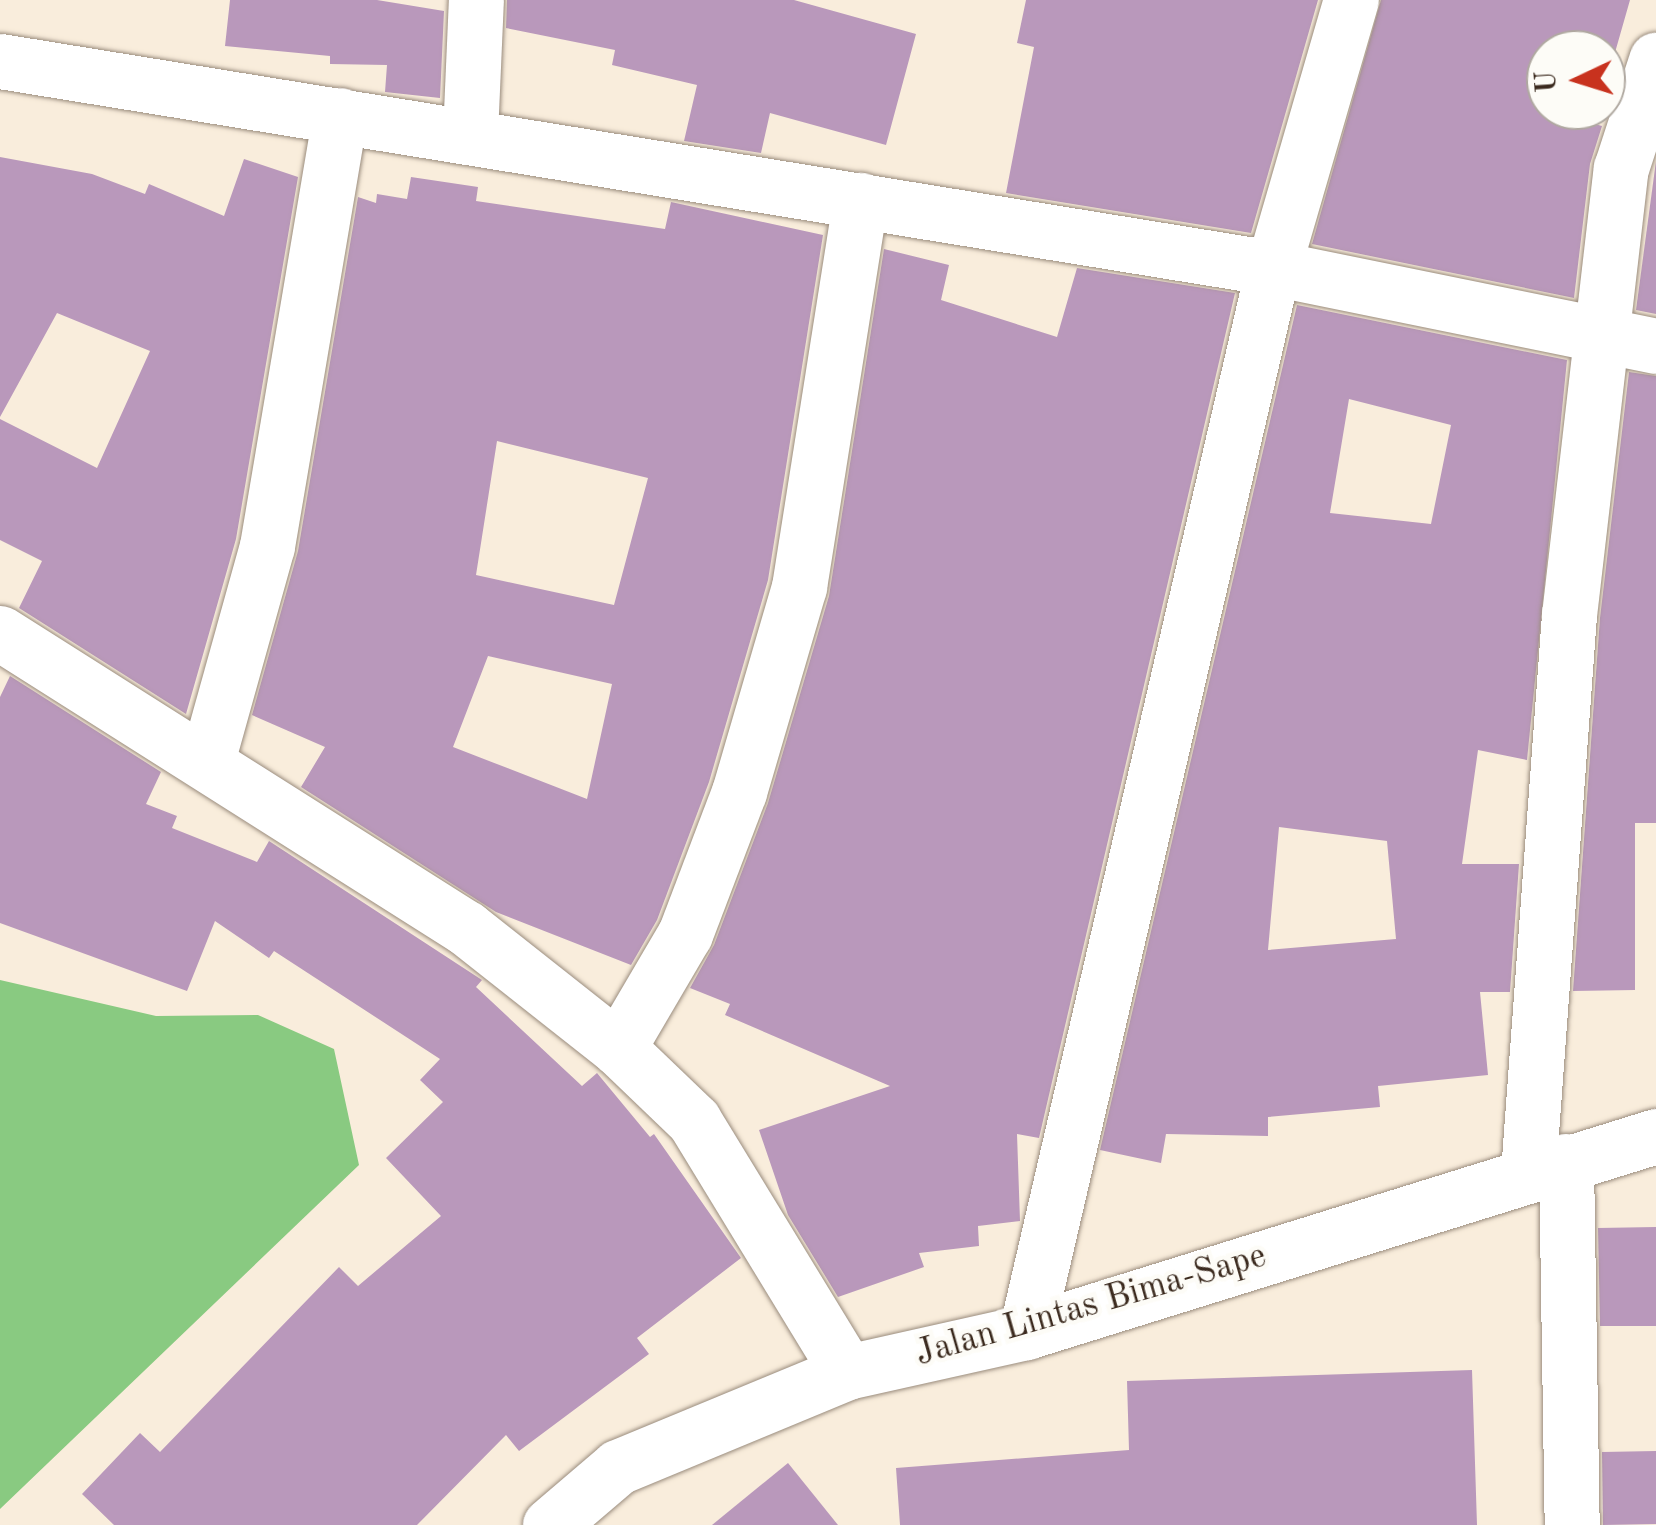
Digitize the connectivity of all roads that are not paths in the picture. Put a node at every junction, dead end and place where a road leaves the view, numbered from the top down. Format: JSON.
{"nodes":[{"id":1,"x":476,"y":0,"type":"edge"},
{"id":2,"x":1351,"y":0,"type":"edge"},
{"id":3,"x":1656,"y":60,"type":"edge"},
{"id":4,"x":0,"y":61,"type":"edge"},
{"id":5,"x":340,"y":116,"type":"junction"},
{"id":6,"x":470,"y":135,"type":"junction"},
{"id":7,"x":860,"y":200,"type":"junction"},
{"id":8,"x":1272,"y":268,"type":"junction"},
{"id":9,"x":1631,"y":340,"type":"edge"},
{"id":10,"x":0,"y":632,"type":"edge"},
{"id":11,"x":207,"y":761,"type":"junction"},
{"id":12,"x":618,"y":1048,"type":"junction"},
{"id":13,"x":1656,"y":1136,"type":"edge"},
{"id":14,"x":1548,"y":1167,"type":"junction"},
{"id":15,"x":1026,"y":1332,"type":"junction"},
{"id":16,"x":847,"y":1372,"type":"junction"},
{"id":17,"x":550,"y":1525,"type":"edge"},
{"id":18,"x":1572,"y":1525,"type":"edge"}],
"edges":[{"from":1,"to":6,"type":"main road"},
{"from":2,"to":8,"type":"main road"},
{"from":3,"to":9,"type":"main road"},
{"from":4,"to":5,"type":"main road"},
{"from":5,"to":6,"type":"main road"},
{"from":5,"to":11,"type":"main road"},
{"from":6,"to":7,"type":"main road"},
{"from":7,"to":8,"type":"main road"},
{"from":7,"to":12,"type":"main road"},
{"from":8,"to":9,"type":"main road"},
{"from":8,"to":15,"type":"main road"},
{"from":9,"to":14,"type":"main road"},
{"from":10,"to":11,"type":"main road"},
{"from":11,"to":12,"type":"main road"},
{"from":12,"to":16,"type":"main road"},
{"from":13,"to":14,"type":"main road","name":"Jalan Lintas Bima-Sape"},
{"from":14,"to":15,"type":"main road","name":"Jalan Lintas Bima-Sape"},
{"from":14,"to":18,"type":"main road"},
{"from":15,"to":16,"type":"main road","name":"Jalan Lintas Bima-Sape"},
{"from":16,"to":17,"type":"main road","name":"Jalan Lintas Bima-Sape"}]}
